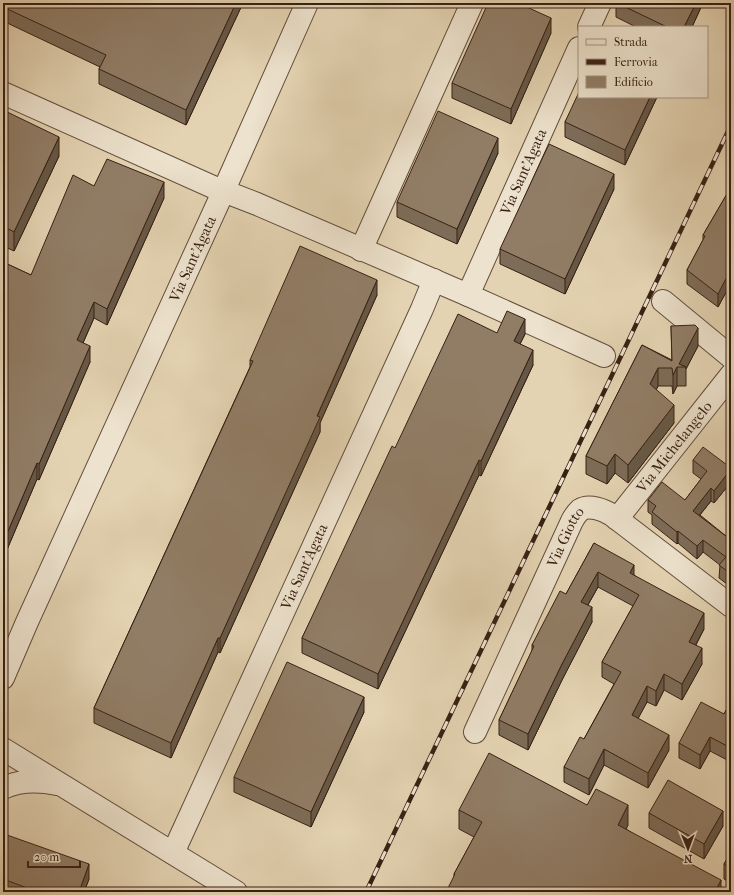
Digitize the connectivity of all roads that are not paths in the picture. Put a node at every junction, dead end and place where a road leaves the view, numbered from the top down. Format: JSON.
{"nodes":[{"id":1,"x":307,"y":3,"type":"edge"},
{"id":2,"x":472,"y":3,"type":"edge"},
{"id":3,"x":600,"y":3,"type":"edge"},
{"id":4,"x":589,"y":26,"type":"edge"},
{"id":5,"x":578,"y":50,"type":"edge"},
{"id":6,"x":3,"y":93,"type":"edge"},
{"id":7,"x":224,"y":190,"type":"junction"},
{"id":8,"x":361,"y":250,"type":"junction"},
{"id":9,"x":434,"y":280,"type":"junction"},
{"id":10,"x":468,"y":295,"type":"junction"},
{"id":11,"x":662,"y":301,"type":"dead end"},
{"id":12,"x":604,"y":356,"type":"dead end"},
{"id":13,"x":731,"y":357,"type":"edge"},
{"id":14,"x":731,"y":375,"type":"edge"},
{"id":15,"x":617,"y":518,"type":"junction"},
{"id":16,"x":731,"y":606,"type":"edge"},
{"id":17,"x":3,"y":678,"type":"edge"},
{"id":18,"x":475,"y":732,"type":"dead end"},
{"id":19,"x":3,"y":749,"type":"edge"},
{"id":20,"x":3,"y":778,"type":"edge"},
{"id":21,"x":60,"y":784,"type":"junction"},
{"id":22,"x":3,"y":788,"type":"edge"},
{"id":23,"x":173,"y":853,"type":"junction"},
{"id":24,"x":236,"y":892,"type":"edge"}],
"edges":[{"from":1,"to":7,"type":"street","name":"Via Sant'Agata"},
{"from":2,"to":8,"type":"street"},
{"from":3,"to":4,"type":"street"},
{"from":5,"to":10,"type":"street","name":"Via Sant'Agata"},
{"from":6,"to":7,"type":"street"},
{"from":7,"to":8,"type":"street"},
{"from":7,"to":17,"type":"street","name":"Via Sant'Agata"},
{"from":8,"to":9,"type":"street"},
{"from":9,"to":10,"type":"street"},
{"from":9,"to":23,"type":"street","name":"Via Sant'Agata"},
{"from":10,"to":12,"type":"street"},
{"from":11,"to":13,"type":"street"},
{"from":14,"to":15,"type":"street","name":"Via Michelangelo"},
{"from":15,"to":16,"type":"street","name":"Via Giotto"},
{"from":15,"to":18,"type":"street","name":"Via Giotto"},
{"from":19,"to":20,"type":"street"},
{"from":19,"to":21,"type":"street"},
{"from":21,"to":22,"type":"street"},
{"from":21,"to":23,"type":"street"},
{"from":23,"to":24,"type":"street"}]}
